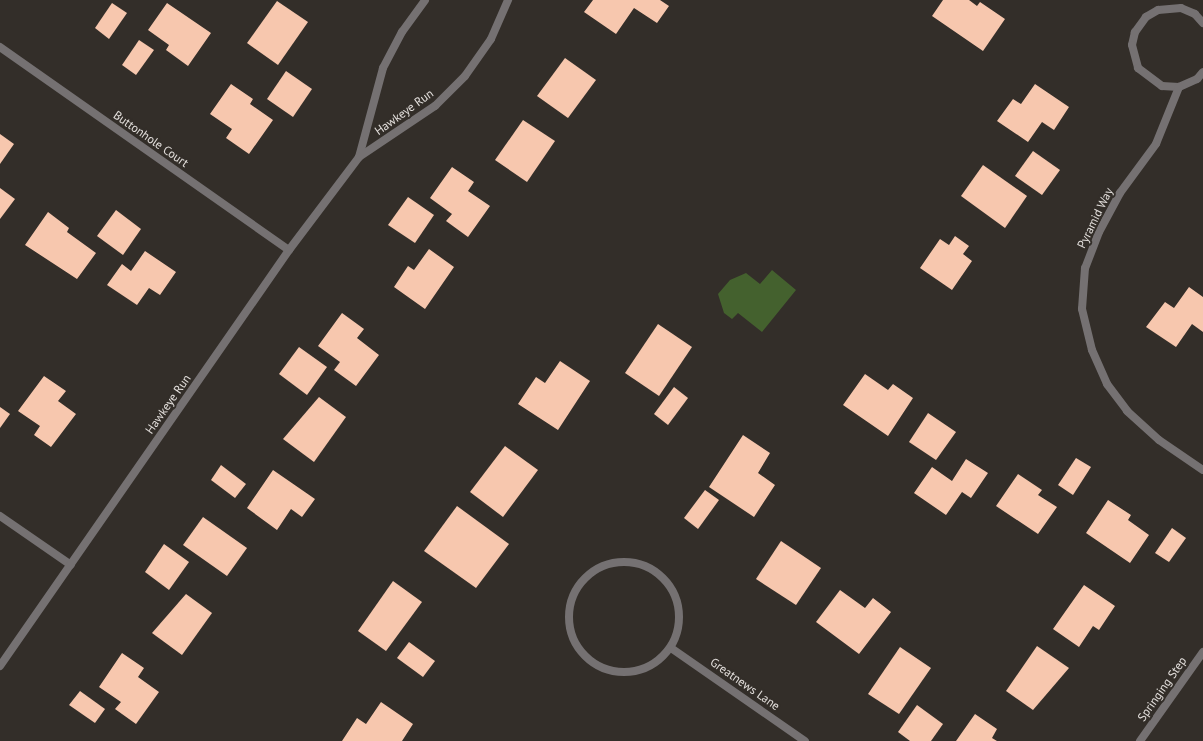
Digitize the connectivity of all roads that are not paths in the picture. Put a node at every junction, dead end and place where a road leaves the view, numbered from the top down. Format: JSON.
{"nodes":[{"id":1,"x":425,"y":0,"type":"edge"},
{"id":2,"x":508,"y":0,"type":"edge"},
{"id":3,"x":1203,"y":23,"type":"edge"},
{"id":4,"x":0,"y":47,"type":"edge"},
{"id":5,"x":1203,"y":72,"type":"edge"},
{"id":6,"x":1179,"y":87,"type":"junction"},
{"id":7,"x":359,"y":157,"type":"junction"},
{"id":8,"x":289,"y":250,"type":"junction"},
{"id":9,"x":1203,"y":470,"type":"edge"},
{"id":10,"x":0,"y":516,"type":"edge"},
{"id":11,"x":71,"y":565,"type":"junction"},
{"id":12,"x":671,"y":648,"type":"junction"},
{"id":13,"x":1203,"y":652,"type":"edge"},
{"id":14,"x":0,"y":666,"type":"edge"},
{"id":15,"x":805,"y":741,"type":"edge"},
{"id":16,"x":1140,"y":741,"type":"edge"}],
"edges":[{"from":1,"to":7,"type":"street","name":"Hawkeye Run"},
{"from":2,"to":7,"type":"street","name":"Hawkeye Run"},
{"from":3,"to":6,"type":"street"},
{"from":4,"to":8,"type":"street","name":"Buttonhole Court"},
{"from":5,"to":6,"type":"street"},
{"from":6,"to":9,"type":"street","name":"Pyramid Way"},
{"from":7,"to":8,"type":"street","name":"Hawkeye Run"},
{"from":8,"to":11,"type":"street","name":"Hawkeye Run"},
{"from":10,"to":11,"type":"street"},
{"from":11,"to":14,"type":"street","name":"Hawkeye Run"},
{"from":12,"to":12,"type":"street"},
{"from":12,"to":15,"type":"street","name":"Greatnews Lane"},
{"from":13,"to":16,"type":"street","name":"Springing Step"}]}
